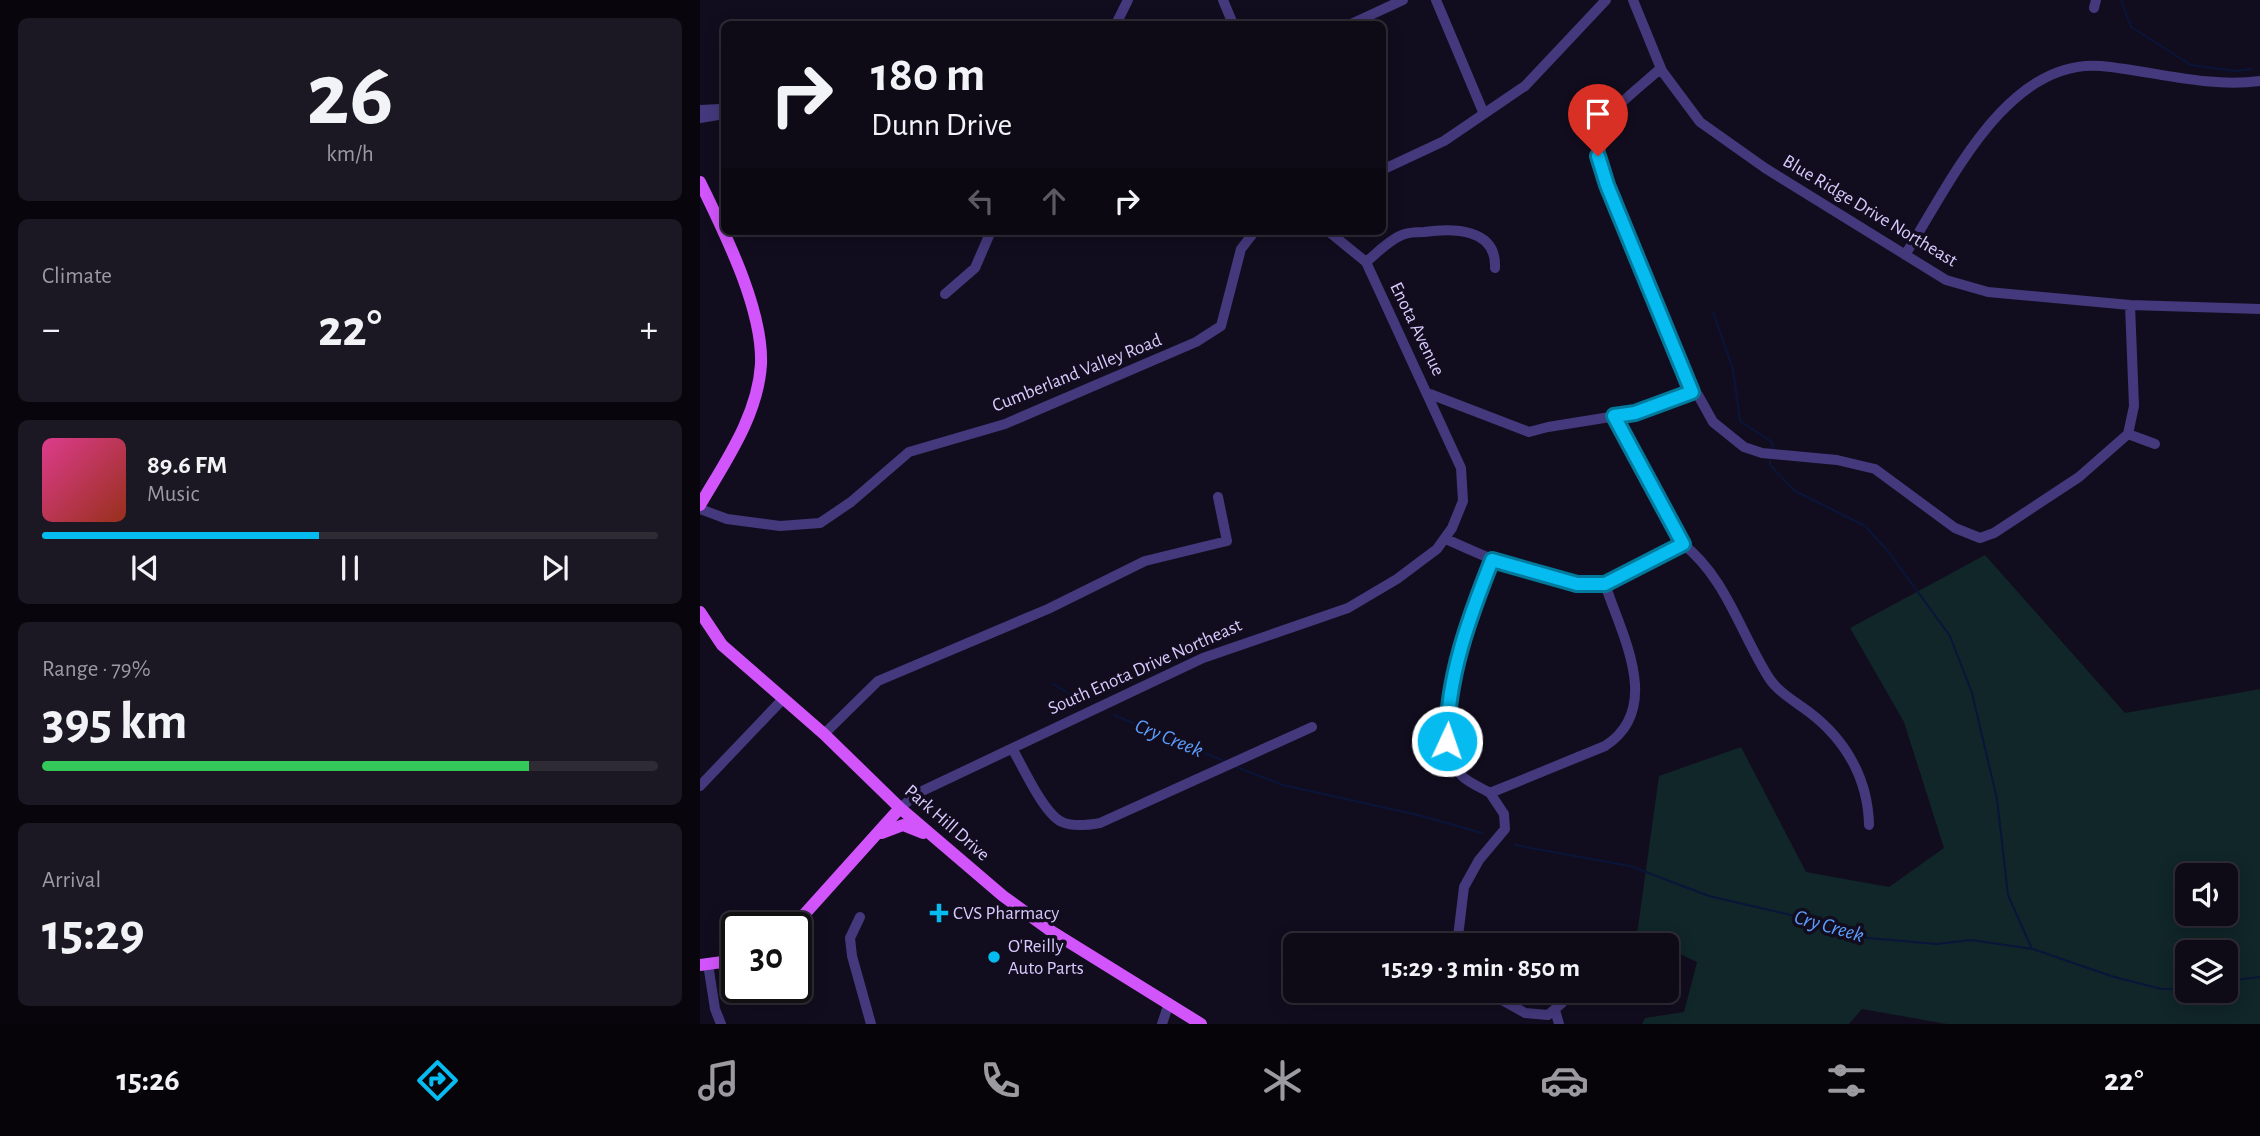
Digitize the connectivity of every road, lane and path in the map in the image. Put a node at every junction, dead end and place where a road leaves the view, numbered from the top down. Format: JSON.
{"nodes":[{"id":1,"x":1128,"y":0,"type":"edge"},
{"id":2,"x":1223,"y":0,"type":"edge"},
{"id":3,"x":1403,"y":0,"type":"edge"},
{"id":4,"x":1436,"y":0,"type":"edge"},
{"id":5,"x":1606,"y":0,"type":"edge"},
{"id":6,"x":1633,"y":0,"type":"edge"},
{"id":7,"x":1118,"y":21,"type":"edge"},
{"id":8,"x":1232,"y":21,"type":"edge"},
{"id":9,"x":1358,"y":21,"type":"edge"},
{"id":10,"x":1661,"y":68,"type":"junction"},
{"id":11,"x":2260,"y":81,"type":"edge"},
{"id":12,"x":721,"y":111,"type":"edge"},
{"id":13,"x":701,"y":112,"type":"edge"},
{"id":14,"x":1484,"y":114,"type":"junction"},
{"id":15,"x":1386,"y":168,"type":"edge"},
{"id":16,"x":700,"y":182,"type":"edge"},
{"id":17,"x":721,"y":231,"type":"edge"},
{"id":18,"x":723,"y":235,"type":"edge"},
{"id":19,"x":989,"y":235,"type":"edge"},
{"id":20,"x":1252,"y":235,"type":"edge"},
{"id":21,"x":1333,"y":235,"type":"edge"},
{"id":22,"x":1905,"y":255,"type":"junction"},
{"id":23,"x":1366,"y":262,"type":"junction"},
{"id":24,"x":1495,"y":268,"type":"dead end"},
{"id":25,"x":946,"y":294,"type":"dead end"},
{"id":26,"x":2130,"y":305,"type":"junction"},
{"id":27,"x":2260,"y":309,"type":"edge"},
{"id":28,"x":1692,"y":392,"type":"junction"},
{"id":29,"x":1430,"y":394,"type":"junction"},
{"id":30,"x":1614,"y":416,"type":"junction"},
{"id":31,"x":2128,"y":434,"type":"junction"},
{"id":32,"x":2155,"y":444,"type":"dead end"},
{"id":33,"x":1218,"y":497,"type":"dead end"},
{"id":34,"x":700,"y":507,"type":"edge"},
{"id":35,"x":1446,"y":539,"type":"junction"},
{"id":36,"x":1683,"y":544,"type":"junction"},
{"id":37,"x":1492,"y":560,"type":"junction"},
{"id":38,"x":1605,"y":584,"type":"junction"},
{"id":39,"x":700,"y":612,"type":"edge"},
{"id":40,"x":782,"y":701,"type":"junction"},
{"id":41,"x":1312,"y":727,"type":"dead end"},
{"id":42,"x":824,"y":734,"type":"junction"},
{"id":43,"x":1013,"y":750,"type":"junction"},
{"id":44,"x":700,"y":786,"type":"edge"},
{"id":45,"x":1490,"y":793,"type":"junction"},
{"id":46,"x":900,"y":808,"type":"junction"},
{"id":47,"x":1869,"y":825,"type":"dead end"},
{"id":48,"x":931,"y":835,"type":"junction"},
{"id":49,"x":873,"y":839,"type":"junction"},
{"id":50,"x":807,"y":912,"type":"edge"},
{"id":51,"x":860,"y":917,"type":"dead end"},
{"id":52,"x":1459,"y":933,"type":"edge"},
{"id":53,"x":704,"y":964,"type":"edge"},
{"id":54,"x":1170,"y":1003,"type":"junction"},
{"id":55,"x":1507,"y":1003,"type":"edge"},
{"id":56,"x":1560,"y":1003,"type":"edge"},
{"id":57,"x":1555,"y":1010,"type":"junction"},
{"id":58,"x":721,"y":1024,"type":"edge"},
{"id":59,"x":872,"y":1024,"type":"edge"},
{"id":60,"x":1162,"y":1024,"type":"edge"},
{"id":61,"x":1201,"y":1024,"type":"edge"},
{"id":62,"x":1559,"y":1024,"type":"edge"}],
"edges":[{"from":1,"to":7,"type":"street"},
{"from":2,"to":8,"type":"street"},
{"from":3,"to":9,"type":"street"},
{"from":4,"to":14,"type":"street"},
{"from":5,"to":14,"type":"street"},
{"from":6,"to":10,"type":"street","name":"Blue Ridge Drive Northeast"},
{"from":10,"to":22,"type":"street","name":"Blue Ridge Drive Northeast"},
{"from":10,"to":28,"type":"street"},
{"from":11,"to":22,"type":"street"},
{"from":12,"to":13,"type":"street"},
{"from":14,"to":15,"type":"street"},
{"from":16,"to":17,"type":"main road"},
{"from":18,"to":34,"type":"main road"},
{"from":19,"to":25,"type":"street"},
{"from":20,"to":34,"type":"street","name":"Cumberland Valley Road"},
{"from":21,"to":23,"type":"street","name":"Enota Avenue"},
{"from":22,"to":26,"type":"street","name":"Blue Ridge Drive Northeast"},
{"from":23,"to":24,"type":"street"},
{"from":23,"to":29,"type":"street","name":"Enota Avenue"},
{"from":26,"to":27,"type":"street","name":"Blue Ridge Drive Northeast"},
{"from":26,"to":31,"type":"street"},
{"from":28,"to":30,"type":"street","name":"Enota Avenue"},
{"from":28,"to":31,"type":"street"},
{"from":29,"to":30,"type":"street","name":"Enota Avenue"},
{"from":29,"to":35,"type":"street","name":"South Enota Drive Northeast"},
{"from":30,"to":36,"type":"street"},
{"from":31,"to":32,"type":"street"},
{"from":33,"to":42,"type":"street"},
{"from":35,"to":37,"type":"street"},
{"from":35,"to":43,"type":"street","name":"South Enota Drive Northeast"},
{"from":36,"to":38,"type":"street"},
{"from":36,"to":47,"type":"street"},
{"from":37,"to":38,"type":"street"},
{"from":37,"to":45,"type":"street"},
{"from":38,"to":45,"type":"street"},
{"from":39,"to":40,"type":"main road","name":"Park Hill Drive"},
{"from":40,"to":42,"type":"main road","name":"Park Hill Drive"},
{"from":40,"to":44,"type":"street"},
{"from":41,"to":43,"type":"street"},
{"from":42,"to":46,"type":"main road","name":"Park Hill Drive"},
{"from":43,"to":46,"type":"street","name":"South Enota Drive Northeast"},
{"from":45,"to":52,"type":"street"},
{"from":46,"to":48,"type":"main road","name":"Park Hill Drive"},
{"from":46,"to":49,"type":"main road","name":"South Enota Drive Northeast"},
{"from":48,"to":49,"type":"main road"},
{"from":48,"to":54,"type":"main road","name":"Park Hill Drive"},
{"from":49,"to":50,"type":"main road","name":"South Enota Drive Northeast"},
{"from":51,"to":59,"type":"street"},
{"from":53,"to":58,"type":"street"},
{"from":54,"to":60,"type":"street"},
{"from":54,"to":61,"type":"main road","name":"Park Hill Drive"},
{"from":55,"to":57,"type":"street"},
{"from":56,"to":57,"type":"street"},
{"from":57,"to":62,"type":"street"}]}
